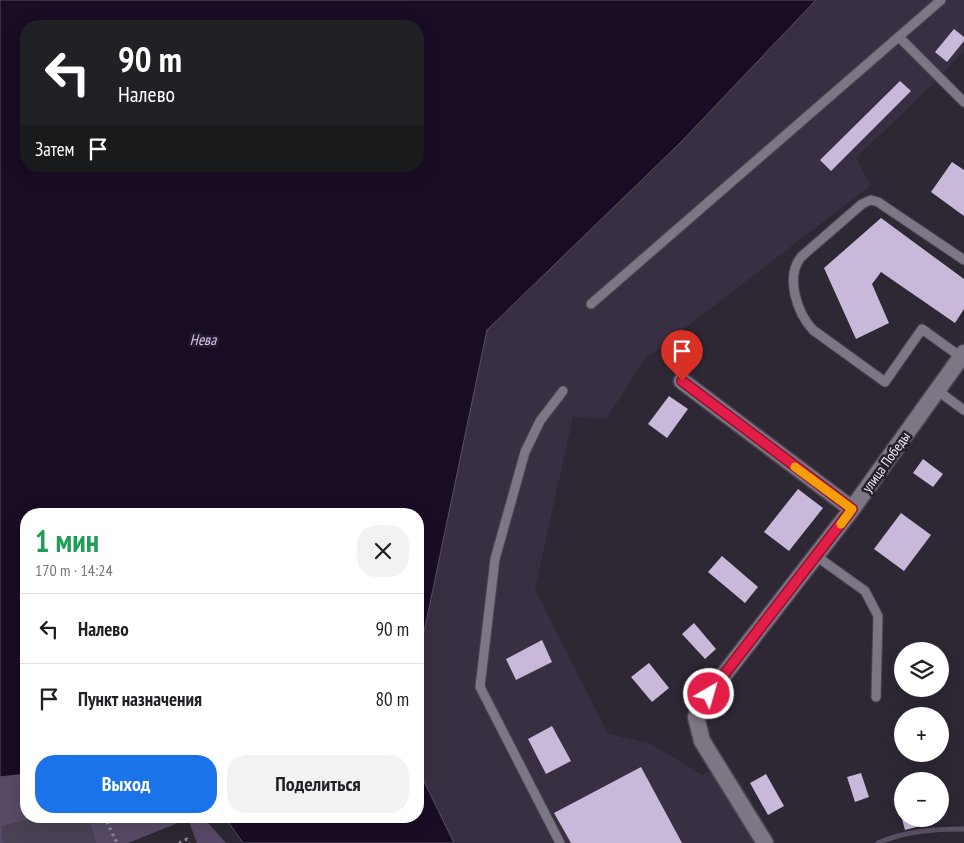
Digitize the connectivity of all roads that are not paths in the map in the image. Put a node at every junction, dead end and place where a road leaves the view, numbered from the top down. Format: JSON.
{"nodes":[{"id":1,"x":941,"y":0,"type":"edge"},
{"id":2,"x":899,"y":37,"type":"junction"},
{"id":3,"x":964,"y":102,"type":"edge"},
{"id":4,"x":964,"y":260,"type":"edge"},
{"id":5,"x":591,"y":304,"type":"dead end"},
{"id":6,"x":962,"y":355,"type":"edge"},
{"id":7,"x":682,"y":381,"type":"dead end"},
{"id":8,"x":562,"y":391,"type":"dead end"},
{"id":9,"x":938,"y":391,"type":"junction"},
{"id":10,"x":964,"y":410,"type":"edge"},
{"id":11,"x":852,"y":509,"type":"junction"},
{"id":12,"x":816,"y":556,"type":"junction"},
{"id":13,"x":876,"y":697,"type":"dead end"},
{"id":14,"x":560,"y":843,"type":"edge"},
{"id":15,"x":764,"y":843,"type":"edge"}],
"edges":[{"from":1,"to":2,"type":"lane"},
{"from":2,"to":3,"type":"lane"},
{"from":2,"to":5,"type":"lane"},
{"from":4,"to":6,"type":"lane"},
{"from":6,"to":9,"type":"street","name":"улица Победы"},
{"from":7,"to":11,"type":"street"},
{"from":8,"to":14,"type":"lane"},
{"from":9,"to":10,"type":"lane"},
{"from":9,"to":11,"type":"street","name":"улица Победы"},
{"from":11,"to":12,"type":"street","name":"улица Победы"},
{"from":12,"to":13,"type":"lane"},
{"from":12,"to":15,"type":"street","name":"улица Победы"}]}
